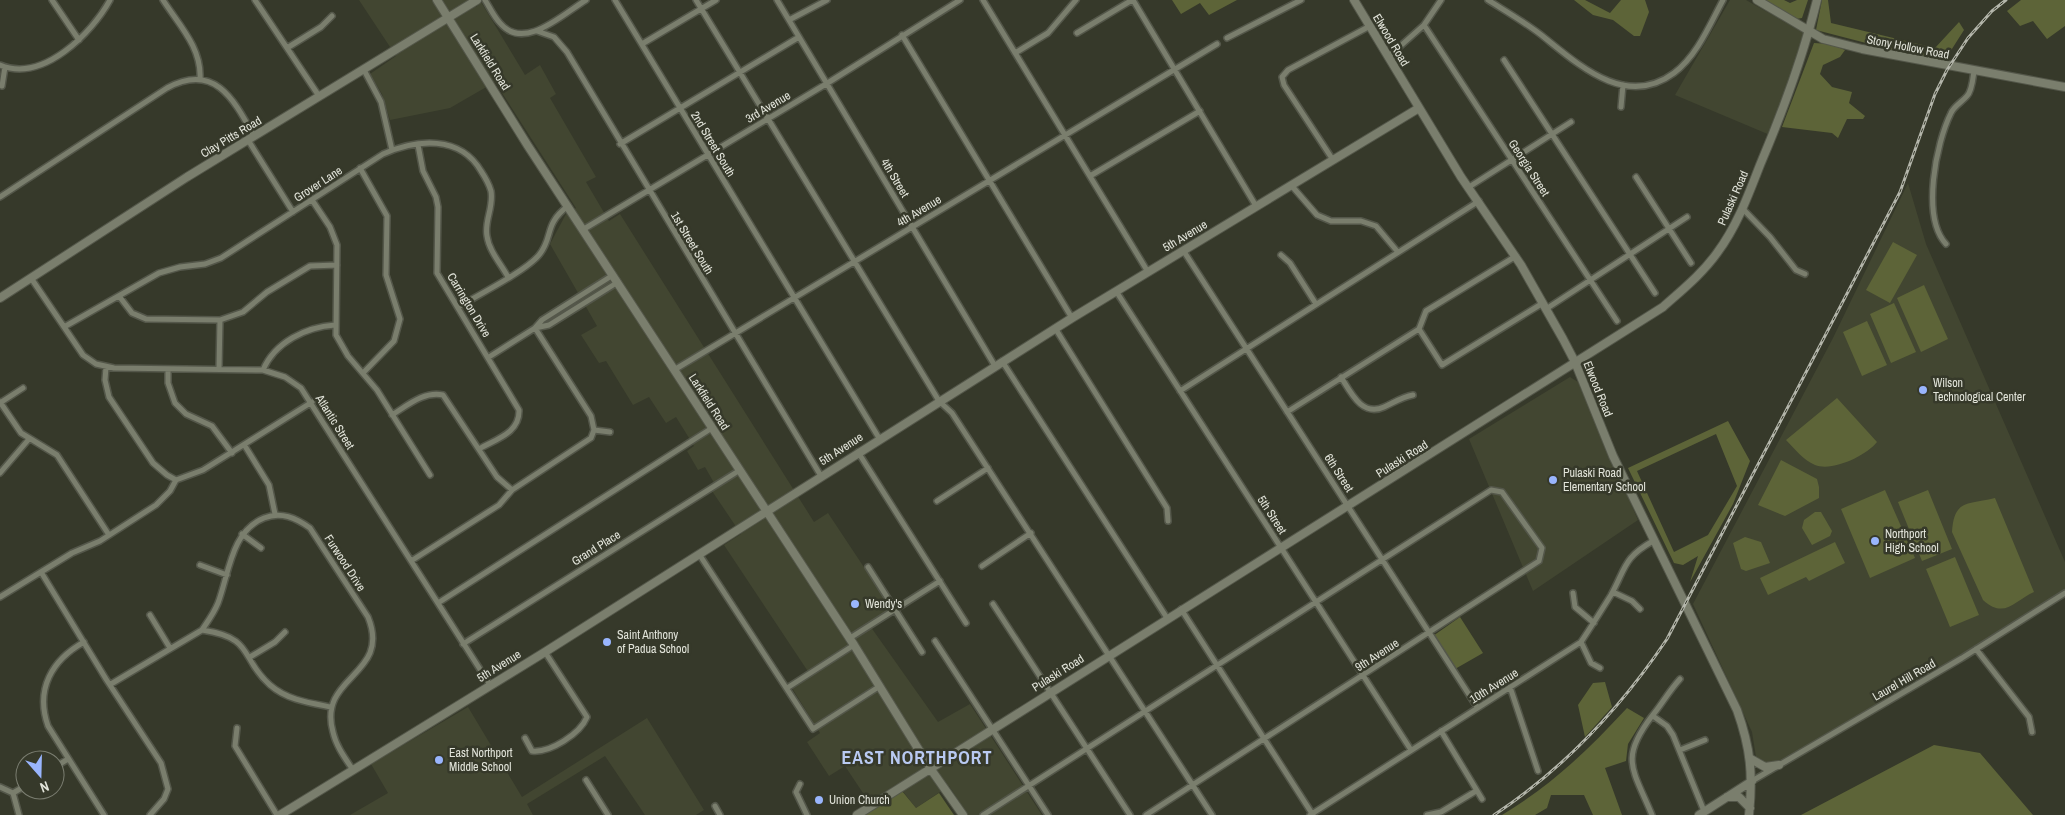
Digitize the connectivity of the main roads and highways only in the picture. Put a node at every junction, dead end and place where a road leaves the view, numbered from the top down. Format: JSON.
{"nodes":[{"id":1,"x":437,"y":0,"type":"edge"},
{"id":2,"x":477,"y":0,"type":"edge"},
{"id":3,"x":1354,"y":0,"type":"edge"},
{"id":4,"x":1757,"y":0,"type":"edge"},
{"id":5,"x":1817,"y":0,"type":"edge"},
{"id":6,"x":448,"y":18,"type":"junction"},
{"id":7,"x":1809,"y":31,"type":"junction"},
{"id":8,"x":2065,"y":87,"type":"edge"},
{"id":9,"x":1419,"y":108,"type":"junction"},
{"id":10,"x":0,"y":298,"type":"edge"},
{"id":11,"x":1575,"y":362,"type":"junction"},
{"id":12,"x":767,"y":511,"type":"junction"},
{"id":13,"x":1751,"y":759,"type":"junction"},
{"id":14,"x":1779,"y":765,"type":"road end"},
{"id":15,"x":930,"y":768,"type":"junction"},
{"id":16,"x":1752,"y":781,"type":"junction"},
{"id":17,"x":1727,"y":797,"type":"junction"},
{"id":18,"x":1749,"y":811,"type":"edge"},
{"id":19,"x":1702,"y":813,"type":"edge"},
{"id":20,"x":278,"y":815,"type":"edge"},
{"id":21,"x":857,"y":815,"type":"edge"},
{"id":22,"x":963,"y":815,"type":"edge"}],
"edges":[{"from":1,"to":6,"type":"main road","name":"Larkfield Road"},
{"from":2,"to":6,"type":"main road","name":"Clay Pitts Road"},
{"from":3,"to":9,"type":"main road","name":"Elwood Road"},
{"from":4,"to":7,"type":"main road","name":"Stony Hollow Road"},
{"from":5,"to":7,"type":"main road","name":"Pulaski Road"},
{"from":6,"to":10,"type":"main road","name":"Clay Pitts Road"},
{"from":6,"to":12,"type":"main road","name":"Larkfield Road"},
{"from":7,"to":8,"type":"main road","name":"Stony Hollow Road"},
{"from":7,"to":11,"type":"main road","name":"Pulaski Road"},
{"from":9,"to":11,"type":"main road","name":"Elwood Road"},
{"from":9,"to":12,"type":"main road","name":"5th Avenue"},
{"from":11,"to":13,"type":"main road","name":"Elwood Road"},
{"from":11,"to":15,"type":"main road","name":"Pulaski Road"},
{"from":12,"to":15,"type":"main road","name":"Larkfield Road"},
{"from":12,"to":20,"type":"main road","name":"5th Avenue"},
{"from":13,"to":14,"type":"main road"},
{"from":13,"to":16,"type":"main road","name":"Elwood Road"},
{"from":15,"to":21,"type":"main road","name":"Pulaski Road"},
{"from":15,"to":22,"type":"main road","name":"Larkfield Road"},
{"from":16,"to":17,"type":"main road"},
{"from":16,"to":18,"type":"main road","name":"Elwood Road"},
{"from":17,"to":18,"type":"main road"},
{"from":17,"to":19,"type":"main road"}]}
